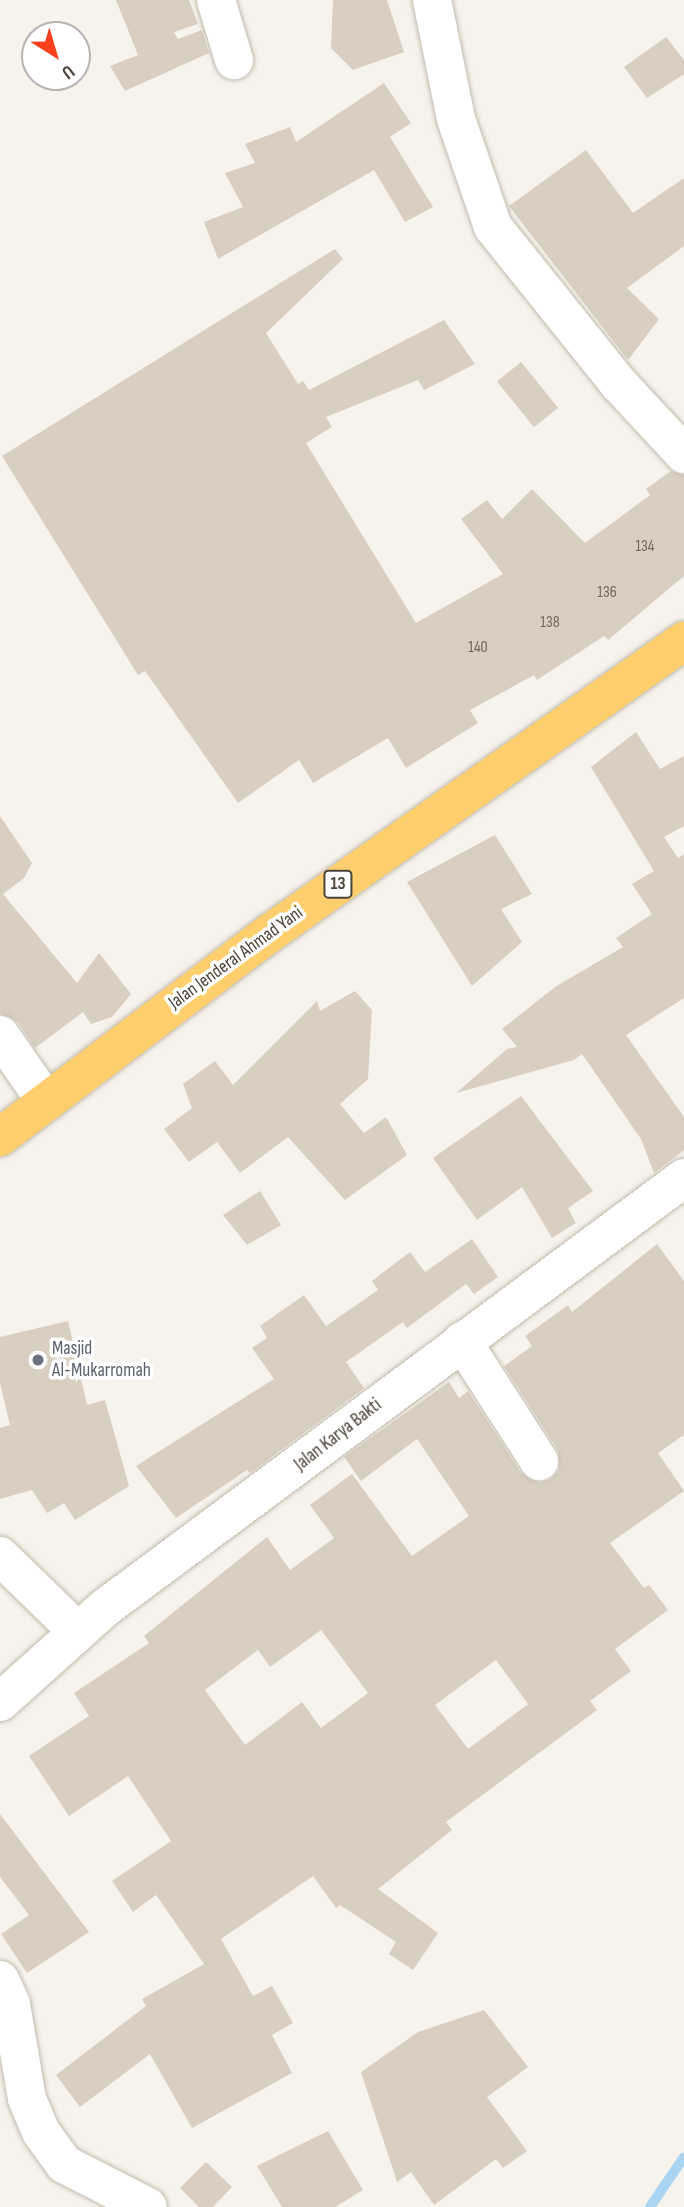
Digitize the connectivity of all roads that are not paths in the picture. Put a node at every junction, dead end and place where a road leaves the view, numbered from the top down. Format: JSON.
{"nodes":[{"id":1,"x":216,"y":0,"type":"edge"},
{"id":2,"x":432,"y":0,"type":"edge"},
{"id":3,"x":234,"y":60,"type":"dead end"},
{"id":4,"x":684,"y":454,"type":"edge"},
{"id":5,"x":684,"y":641,"type":"edge"},
{"id":6,"x":0,"y":1035,"type":"edge"},
{"id":7,"x":45,"y":1100,"type":"junction"},
{"id":8,"x":0,"y":1137,"type":"edge"},
{"id":9,"x":684,"y":1178,"type":"edge"},
{"id":10,"x":462,"y":1341,"type":"junction"},
{"id":11,"x":539,"y":1461,"type":"dead end"},
{"id":12,"x":0,"y":1556,"type":"edge"},
{"id":13,"x":77,"y":1631,"type":"junction"},
{"id":14,"x":0,"y":1702,"type":"edge"},
{"id":15,"x":0,"y":1980,"type":"edge"},
{"id":16,"x":148,"y":2207,"type":"edge"}],
"edges":[{"from":1,"to":3,"type":"street"},
{"from":2,"to":4,"type":"street"},
{"from":5,"to":7,"type":"highway","name":"Jalan Jenderal Ahmad Yani","number":"13"},
{"from":6,"to":7,"type":"street"},
{"from":7,"to":8,"type":"highway","name":"Jalan Jenderal Ahmad Yani","number":"13"},
{"from":9,"to":10,"type":"street","name":"Jalan Karya Bakti"},
{"from":10,"to":11,"type":"street"},
{"from":10,"to":13,"type":"street","name":"Jalan Karya Bakti"},
{"from":12,"to":13,"type":"street"},
{"from":13,"to":14,"type":"street","name":"Jalan Karya Bakti"},
{"from":15,"to":16,"type":"street"}]}
